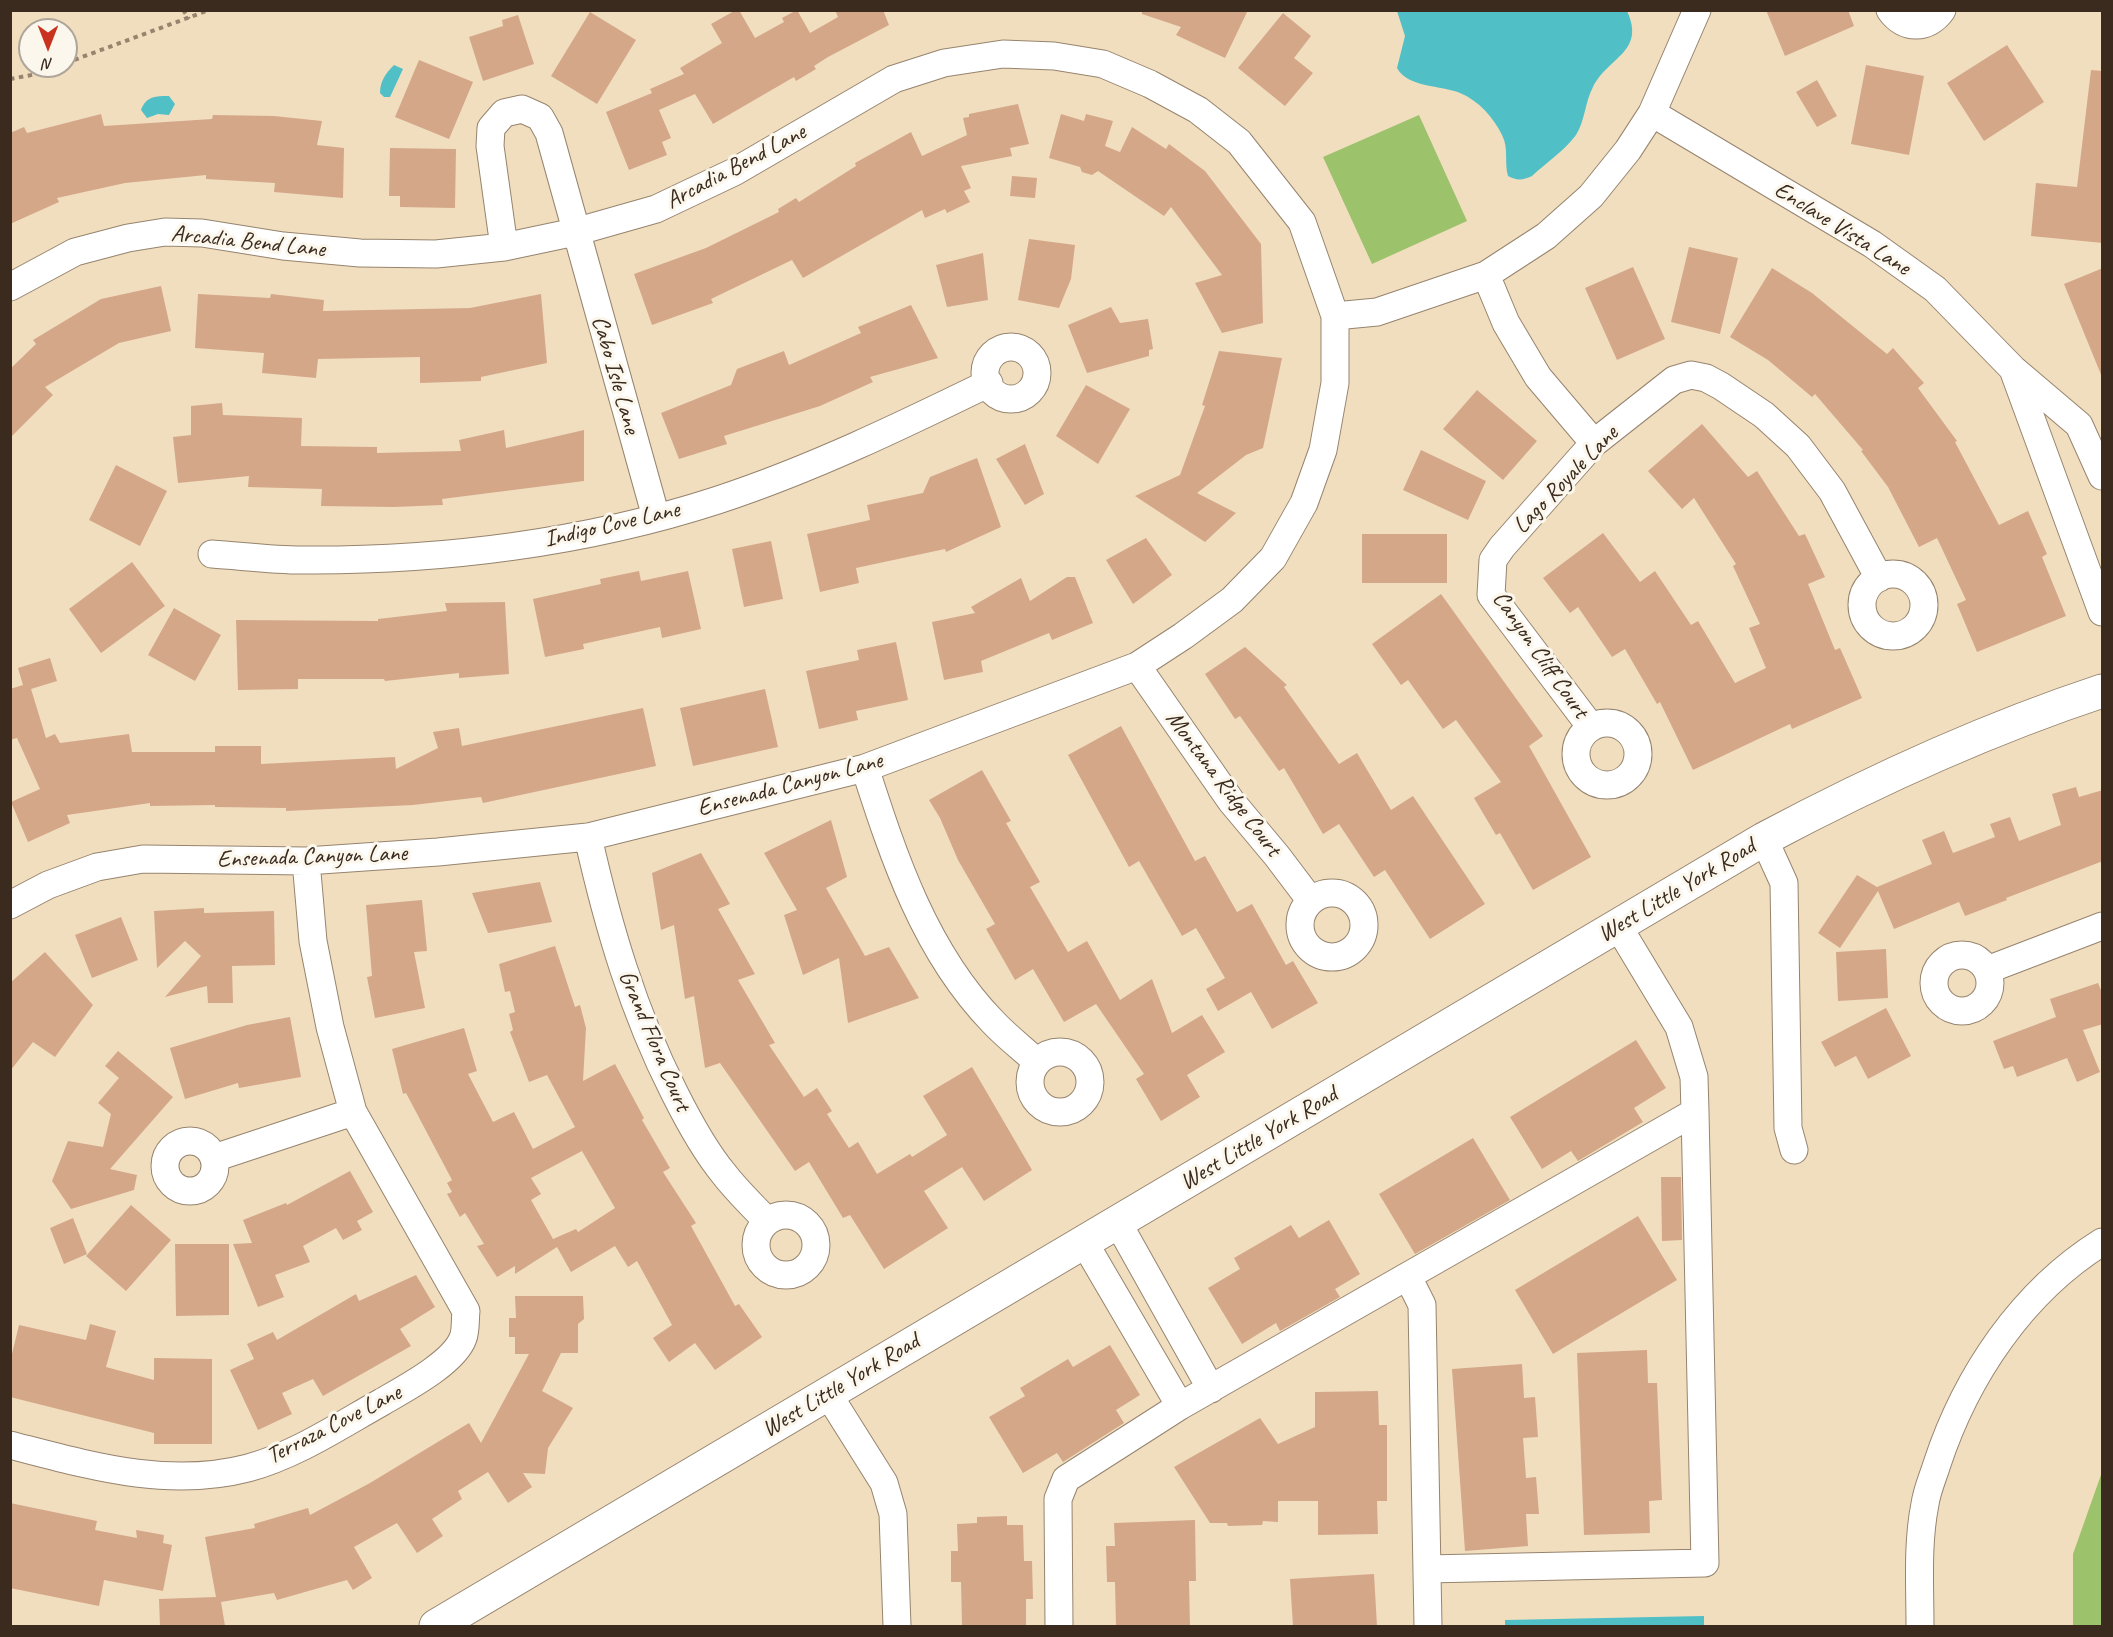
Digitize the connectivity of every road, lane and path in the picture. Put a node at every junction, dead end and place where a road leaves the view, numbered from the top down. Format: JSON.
{"nodes":[{"id":1,"x":183,"y":10,"type":"edge"},
{"id":2,"x":209,"y":10,"type":"edge"},
{"id":3,"x":1697,"y":10,"type":"edge"},
{"id":4,"x":1890,"y":10,"type":"edge"},
{"id":5,"x":1942,"y":10,"type":"edge"},
{"id":6,"x":189,"y":19,"type":"junction"},
{"id":7,"x":78,"y":59,"type":"edge"},
{"id":8,"x":1652,"y":113,"type":"junction"},
{"id":9,"x":575,"y":232,"type":"junction"},
{"id":10,"x":504,"y":247,"type":"junction"},
{"id":11,"x":1486,"y":275,"type":"junction"},
{"id":12,"x":10,"y":286,"type":"edge"},
{"id":13,"x":1335,"y":316,"type":"junction"},
{"id":14,"x":2013,"y":369,"type":"junction"},
{"id":15,"x":989,"y":383,"type":"dead end"},
{"id":16,"x":1594,"y":443,"type":"junction"},
{"id":17,"x":2103,"y":476,"type":"edge"},
{"id":18,"x":656,"y":517,"type":"junction"},
{"id":19,"x":212,"y":554,"type":"dead end"},
{"id":20,"x":2093,"y":555,"type":"edge"},
{"id":21,"x":1879,"y":578,"type":"dead end"},
{"id":22,"x":1490,"y":581,"type":"joint"},
{"id":23,"x":2103,"y":612,"type":"edge"},
{"id":24,"x":1137,"y":666,"type":"junction"},
{"id":25,"x":2103,"y":691,"type":"edge"},
{"id":26,"x":1591,"y":727,"type":"dead end"},
{"id":27,"x":865,"y":768,"type":"junction"},
{"id":28,"x":588,"y":837,"type":"junction"},
{"id":29,"x":1764,"y":839,"type":"junction"},
{"id":30,"x":306,"y":861,"type":"junction"},
{"id":31,"x":1311,"y":901,"type":"dead end"},
{"id":32,"x":10,"y":904,"type":"edge"},
{"id":33,"x":1618,"y":926,"type":"junction"},
{"id":34,"x":2103,"y":926,"type":"edge"},
{"id":35,"x":1987,"y":970,"type":"dead end"},
{"id":36,"x":1037,"y":1062,"type":"dead end"},
{"id":37,"x":353,"y":1112,"type":"junction"},
{"id":38,"x":1695,"y":1112,"type":"junction"},
{"id":39,"x":1794,"y":1150,"type":"dead end"},
{"id":40,"x":214,"y":1158,"type":"dead end"},
{"id":41,"x":767,"y":1221,"type":"dead end"},
{"id":42,"x":1118,"y":1223,"type":"junction"},
{"id":43,"x":1084,"y":1242,"type":"junction"},
{"id":44,"x":2103,"y":1242,"type":"edge"},
{"id":45,"x":1408,"y":1277,"type":"junction"},
{"id":46,"x":1211,"y":1389,"type":"junction"},
{"id":47,"x":828,"y":1394,"type":"junction"},
{"id":48,"x":1180,"y":1406,"type":"junction"},
{"id":49,"x":10,"y":1445,"type":"edge"},
{"id":50,"x":1427,"y":1569,"type":"junction"},
{"id":51,"x":436,"y":1626,"type":"edge"},
{"id":52,"x":897,"y":1626,"type":"edge"},
{"id":53,"x":1059,"y":1626,"type":"edge"},
{"id":54,"x":1428,"y":1626,"type":"edge"},
{"id":55,"x":1920,"y":1626,"type":"edge"}],
"edges":[{"from":1,"to":6,"type":"path"},
{"from":2,"to":6,"type":"path"},
{"from":3,"to":8,"type":"street"},
{"from":4,"to":5,"type":"street"},
{"from":6,"to":7,"type":"path"},
{"from":8,"to":11,"type":"street"},
{"from":8,"to":14,"type":"street","name":"Enclave Vista Lane"},
{"from":9,"to":10,"type":"street","name":"Arcadia Bend Lane"},
{"from":9,"to":10,"type":"street","name":"Cabo Isle Lane"},
{"from":9,"to":13,"type":"street","name":"Arcadia Bend Lane"},
{"from":9,"to":18,"type":"street","name":"Cabo Isle Lane"},
{"from":10,"to":12,"type":"street","name":"Arcadia Bend Lane"},
{"from":11,"to":13,"type":"street"},
{"from":11,"to":16,"type":"street"},
{"from":13,"to":24,"type":"street","name":"Ensenada Canyon Lane"},
{"from":14,"to":17,"type":"street","name":"Enclave Vista Lane"},
{"from":14,"to":20,"type":"street","name":"Enclave Vista Lane"},
{"from":15,"to":18,"type":"street","name":"Indigo Cove Lane"},
{"from":16,"to":21,"type":"street","name":"Lago Royale Lane"},
{"from":16,"to":22,"type":"street","name":"Lago Royale Lane"},
{"from":18,"to":19,"type":"street","name":"Indigo Cove Lane"},
{"from":20,"to":23,"type":"street","name":"Enclave Vista Lane"},
{"from":22,"to":26,"type":"street","name":"Canyon Cliff Court"},
{"from":24,"to":27,"type":"street","name":"Ensenada Canyon Lane"},
{"from":24,"to":31,"type":"street","name":"Montana Ridge Court"},
{"from":25,"to":29,"type":"main road","name":"West Little York Road"},
{"from":27,"to":28,"type":"street","name":"Ensenada Canyon Lane"},
{"from":27,"to":36,"type":"street"},
{"from":28,"to":30,"type":"street","name":"Ensenada Canyon Lane"},
{"from":28,"to":41,"type":"street","name":"Grand Flora Court"},
{"from":29,"to":33,"type":"main road","name":"West Little York Road"},
{"from":29,"to":39,"type":"street"},
{"from":30,"to":32,"type":"street","name":"Ensenada Canyon Lane"},
{"from":30,"to":37,"type":"street"},
{"from":33,"to":38,"type":"street"},
{"from":33,"to":42,"type":"main road","name":"West Little York Road"},
{"from":34,"to":35,"type":"street"},
{"from":37,"to":40,"type":"street"},
{"from":37,"to":49,"type":"street","name":"Terraza Cove Lane"},
{"from":38,"to":45,"type":"street"},
{"from":38,"to":50,"type":"street"},
{"from":42,"to":43,"type":"main road","name":"West Little York Road"},
{"from":42,"to":46,"type":"street"},
{"from":43,"to":47,"type":"main road","name":"West Little York Road"},
{"from":43,"to":48,"type":"street"},
{"from":44,"to":55,"type":"street"},
{"from":45,"to":46,"type":"street"},
{"from":45,"to":50,"type":"street"},
{"from":46,"to":48,"type":"street"},
{"from":47,"to":51,"type":"main road","name":"West Little York Road"},
{"from":47,"to":52,"type":"street"},
{"from":48,"to":53,"type":"street"},
{"from":50,"to":54,"type":"street"}]}
